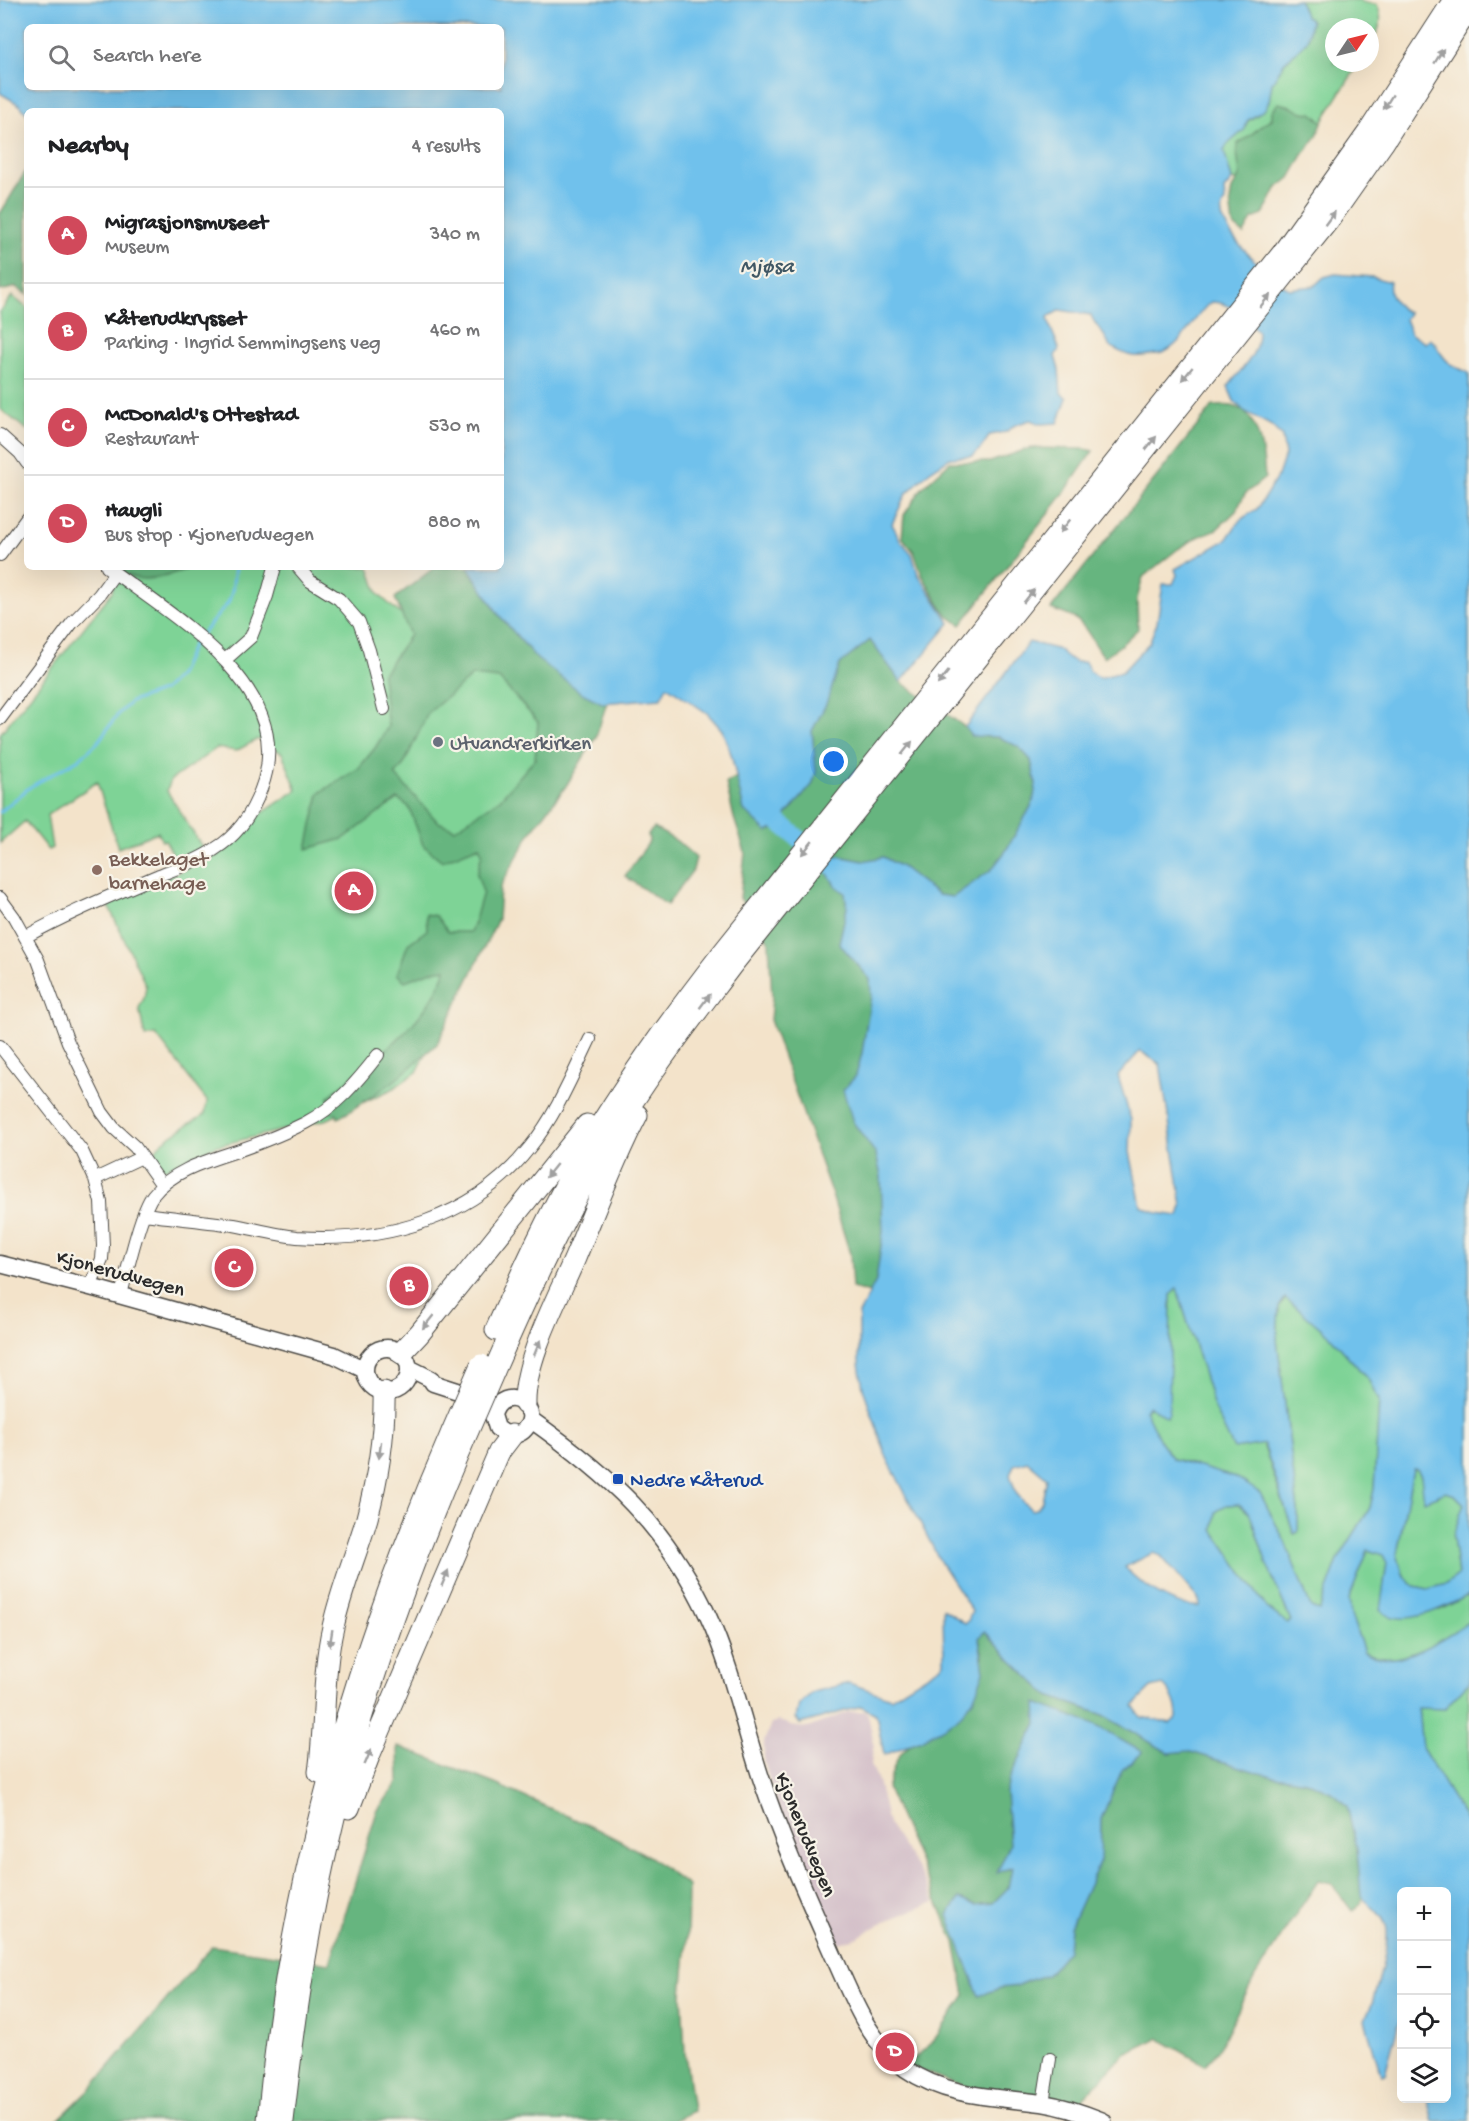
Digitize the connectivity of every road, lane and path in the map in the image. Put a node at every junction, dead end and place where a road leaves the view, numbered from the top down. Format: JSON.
{"nodes":[{"id":1,"x":1454,"y":0,"type":"edge"},
{"id":2,"x":1469,"y":8,"type":"edge"},
{"id":3,"x":1289,"y":259,"type":"junction"},
{"id":4,"x":0,"y":435,"type":"edge"},
{"id":5,"x":24,"y":459,"type":"edge"},
{"id":6,"x":24,"y":522,"type":"edge"},
{"id":7,"x":0,"y":555,"type":"edge"},
{"id":8,"x":111,"y":570,"type":"edge"},
{"id":9,"x":274,"y":570,"type":"edge"},
{"id":10,"x":301,"y":570,"type":"edge"},
{"id":11,"x":225,"y":660,"type":"junction"},
{"id":12,"x":384,"y":709,"type":"dead end"},
{"id":13,"x":0,"y":719,"type":"edge"},
{"id":14,"x":0,"y":898,"type":"edge"},
{"id":15,"x":25,"y":937,"type":"junction"},
{"id":16,"x":590,"y":1039,"type":"dead end"},
{"id":17,"x":0,"y":1046,"type":"edge"},
{"id":18,"x":662,"y":1046,"type":"junction"},
{"id":19,"x":378,"y":1054,"type":"dead end"},
{"id":20,"x":142,"y":1156,"type":"junction"},
{"id":21,"x":95,"y":1179,"type":"junction"},
{"id":22,"x":162,"y":1185,"type":"junction"},
{"id":23,"x":144,"y":1214,"type":"junction"},
{"id":24,"x":0,"y":1264,"type":"edge"},
{"id":25,"x":90,"y":1287,"type":"junction"},
{"id":26,"x":121,"y":1295,"type":"junction"},
{"id":27,"x":367,"y":1364,"type":"junction"},
{"id":28,"x":405,"y":1368,"type":"junction"},
{"id":29,"x":384,"y":1392,"type":"junction"},
{"id":30,"x":498,"y":1408,"type":"junction"},
{"id":31,"x":523,"y":1422,"type":"junction"},
{"id":32,"x":458,"y":1436,"type":"junction"},
{"id":33,"x":312,"y":1847,"type":"junction"},
{"id":34,"x":313,"y":1911,"type":"junction"},
{"id":35,"x":1050,"y":2059,"type":"dead end"},
{"id":36,"x":1043,"y":2103,"type":"junction"},
{"id":37,"x":268,"y":2121,"type":"edge"},
{"id":38,"x":283,"y":2121,"type":"edge"},
{"id":39,"x":1102,"y":2121,"type":"edge"}],
"edges":[{"from":1,"to":3,"type":"highway","one_way":true},
{"from":3,"to":2,"type":"highway","one_way":true},
{"from":3,"to":18,"type":"highway"},
{"from":4,"to":5,"type":"street"},
{"from":6,"to":7,"type":"street"},
{"from":8,"to":11,"type":"street"},
{"from":8,"to":13,"type":"street"},
{"from":9,"to":11,"type":"street"},
{"from":10,"to":12,"type":"street"},
{"from":11,"to":15,"type":"street"},
{"from":14,"to":15,"type":"street"},
{"from":15,"to":20,"type":"street"},
{"from":16,"to":23,"type":"street"},
{"from":17,"to":21,"type":"street"},
{"from":18,"to":28,"type":"highway","one_way":true},
{"from":31,"to":18,"type":"highway","one_way":true},
{"from":18,"to":32,"type":"highway","bridge":true},
{"from":19,"to":22,"type":"street"},
{"from":20,"to":21,"type":"street"},
{"from":20,"to":22,"type":"street"},
{"from":21,"to":25,"type":"street"},
{"from":22,"to":23,"type":"street"},
{"from":23,"to":26,"type":"street"},
{"from":24,"to":25,"type":"main road","name":"Kjonerudvegen"},
{"from":25,"to":26,"type":"main road","name":"Kjonerudvegen"},
{"from":26,"to":27,"type":"main road","name":"Kjonerudvegen"},
{"from":27,"to":28,"type":"main road","name":"Kjonerudvegen"},
{"from":27,"to":29,"type":"main road"},
{"from":28,"to":29,"type":"main road"},
{"from":28,"to":30,"type":"main road","name":"Kjonerudvegen"},
{"from":29,"to":33,"type":"highway","one_way":true},
{"from":30,"to":31,"type":"main road"},
{"from":30,"to":31,"type":"main road","name":"Kjonerudvegen"},
{"from":34,"to":31,"type":"highway","one_way":true},
{"from":31,"to":36,"type":"main road","name":"Kjonerudvegen"},
{"from":32,"to":33,"type":"highway"},
{"from":32,"to":34,"type":"highway"},
{"from":33,"to":37,"type":"highway"},
{"from":34,"to":38,"type":"highway"},
{"from":35,"to":36,"type":"street"},
{"from":36,"to":39,"type":"main road","name":"Kjonerudvegen"}]}
